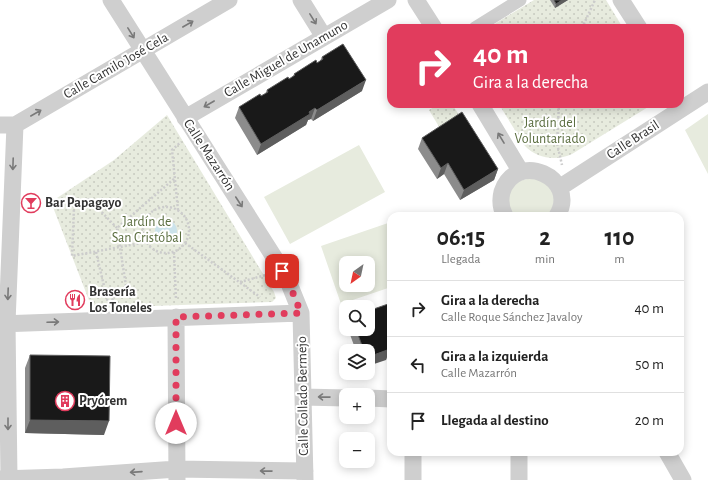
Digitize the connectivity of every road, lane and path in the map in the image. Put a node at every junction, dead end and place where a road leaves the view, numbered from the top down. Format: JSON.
{"nodes":[{"id":1,"x":111,"y":0,"type":"edge"},
{"id":2,"x":229,"y":0,"type":"edge"},
{"id":3,"x":301,"y":0,"type":"edge"},
{"id":4,"x":388,"y":0,"type":"edge"},
{"id":5,"x":416,"y":0,"type":"edge"},
{"id":6,"x":520,"y":0,"type":"edge"},
{"id":7,"x":595,"y":0,"type":"edge"},
{"id":8,"x":621,"y":0,"type":"edge"},
{"id":9,"x":431,"y":24,"type":"edge"},
{"id":10,"x":481,"y":24,"type":"edge"},
{"id":11,"x":584,"y":24,"type":"edge"},
{"id":12,"x":636,"y":24,"type":"edge"},
{"id":13,"x":324,"y":37,"type":"junction"},
{"id":14,"x":143,"y":51,"type":"junction"},
{"id":15,"x":708,"y":92,"type":"edge"},
{"id":16,"x":684,"y":100,"type":"edge"},
{"id":17,"x":482,"y":108,"type":"edge"},
{"id":18,"x":559,"y":108,"type":"edge"},
{"id":19,"x":672,"y":108,"type":"edge"},
{"id":20,"x":7,"y":125,"type":"edge"},
{"id":21,"x":189,"y":125,"type":"junction"},
{"id":22,"x":521,"y":172,"type":"junction"},
{"id":23,"x":175,"y":178,"type":"junction"},
{"id":24,"x":563,"y":186,"type":"junction"},
{"id":25,"x":178,"y":210,"type":"junction"},
{"id":26,"x":503,"y":212,"type":"edge"},
{"id":27,"x":560,"y":212,"type":"edge"},
{"id":28,"x":117,"y":228,"type":"junction"},
{"id":29,"x":146,"y":242,"type":"junction"},
{"id":30,"x":185,"y":242,"type":"junction"},
{"id":31,"x":120,"y":247,"type":"junction"},
{"id":32,"x":96,"y":252,"type":"junction"},
{"id":33,"x":174,"y":252,"type":"junction"},
{"id":34,"x":282,"y":271,"type":"junction"},
{"id":35,"x":240,"y":282,"type":"junction"},
{"id":36,"x":284,"y":313,"type":"junction"},
{"id":37,"x":301,"y":313,"type":"junction"},
{"id":38,"x":176,"y":317,"type":"junction"},
{"id":39,"x":4,"y":324,"type":"edge"},
{"id":40,"x":303,"y":397,"type":"junction"},
{"id":41,"x":339,"y":398,"type":"edge"},
{"id":42,"x":375,"y":398,"type":"edge"},
{"id":43,"x":387,"y":399,"type":"edge"},
{"id":44,"x":414,"y":456,"type":"edge"},
{"id":45,"x":519,"y":456,"type":"edge"},
{"id":46,"x":669,"y":456,"type":"edge"},
{"id":47,"x":177,"y":475,"type":"edge"},
{"id":48,"x":305,"y":476,"type":"edge"},
{"id":49,"x":4,"y":479,"type":"edge"},
{"id":50,"x":63,"y":479,"type":"edge"},
{"id":51,"x":413,"y":480,"type":"edge"},
{"id":52,"x":519,"y":480,"type":"edge"},
{"id":53,"x":682,"y":480,"type":"edge"}],
"edges":[{"from":1,"to":14,"type":"street","name":"Calle Mazarrón","one_way":true},
{"from":14,"to":2,"type":"street","name":"Calle Camilo José Cela","one_way":true},
{"from":3,"to":13,"type":"street","one_way":true},
{"from":4,"to":13,"type":"street","name":"Calle Miguel de Unamuno"},
{"from":5,"to":9,"type":"street"},
{"from":6,"to":10,"type":"street"},
{"from":7,"to":11,"type":"path"},
{"from":8,"to":12,"type":"street"},
{"from":13,"to":21,"type":"street","name":"Calle Miguel de Unamuno","one_way":true},
{"from":20,"to":14,"type":"street","name":"Calle Camilo José Cela","one_way":true},
{"from":14,"to":21,"type":"street","name":"Calle Mazarrón"},
{"from":15,"to":16,"type":"street","name":"Calle Brasil"},
{"from":22,"to":17,"type":"street","one_way":true},
{"from":18,"to":24,"type":"path"},
{"from":19,"to":24,"type":"street","name":"Calle Brasil"},
{"from":20,"to":39,"type":"street","one_way":true},
{"from":21,"to":23,"type":"path"},
{"from":21,"to":34,"type":"street","name":"Calle Mazarrón","one_way":true},
{"from":22,"to":24,"type":"street"},
{"from":22,"to":26,"type":"street"},
{"from":23,"to":25,"type":"path"},
{"from":23,"to":28,"type":"path"},
{"from":24,"to":27,"type":"street"},
{"from":25,"to":29,"type":"path"},
{"from":25,"to":30,"type":"path"},
{"from":28,"to":31,"type":"path"},
{"from":28,"to":32,"type":"path"},
{"from":29,"to":31,"type":"path"},
{"from":29,"to":33,"type":"path"},
{"from":30,"to":33,"type":"path"},
{"from":30,"to":35,"type":"path"},
{"from":31,"to":32,"type":"path"},
{"from":31,"to":32,"type":"path"},
{"from":33,"to":38,"type":"path"},
{"from":34,"to":35,"type":"path"},
{"from":34,"to":37,"type":"street","name":"Calle Mazarrón"},
{"from":35,"to":36,"type":"path"},
{"from":36,"to":37,"type":"street"},
{"from":36,"to":38,"type":"street"},
{"from":37,"to":40,"type":"street","name":"Calle Collado Bermejo"},
{"from":39,"to":38,"type":"street","one_way":true},
{"from":38,"to":47,"type":"street"},
{"from":39,"to":49,"type":"street","one_way":true},
{"from":41,"to":40,"type":"street","one_way":true},
{"from":40,"to":48,"type":"street","name":"Calle Collado Bermejo"},
{"from":42,"to":43,"type":"street"},
{"from":44,"to":51,"type":"street"},
{"from":45,"to":52,"type":"street"},
{"from":46,"to":53,"type":"street"},
{"from":48,"to":47,"type":"street","one_way":true},
{"from":47,"to":50,"type":"street","one_way":true},
{"from":49,"to":50,"type":"street"}]}
